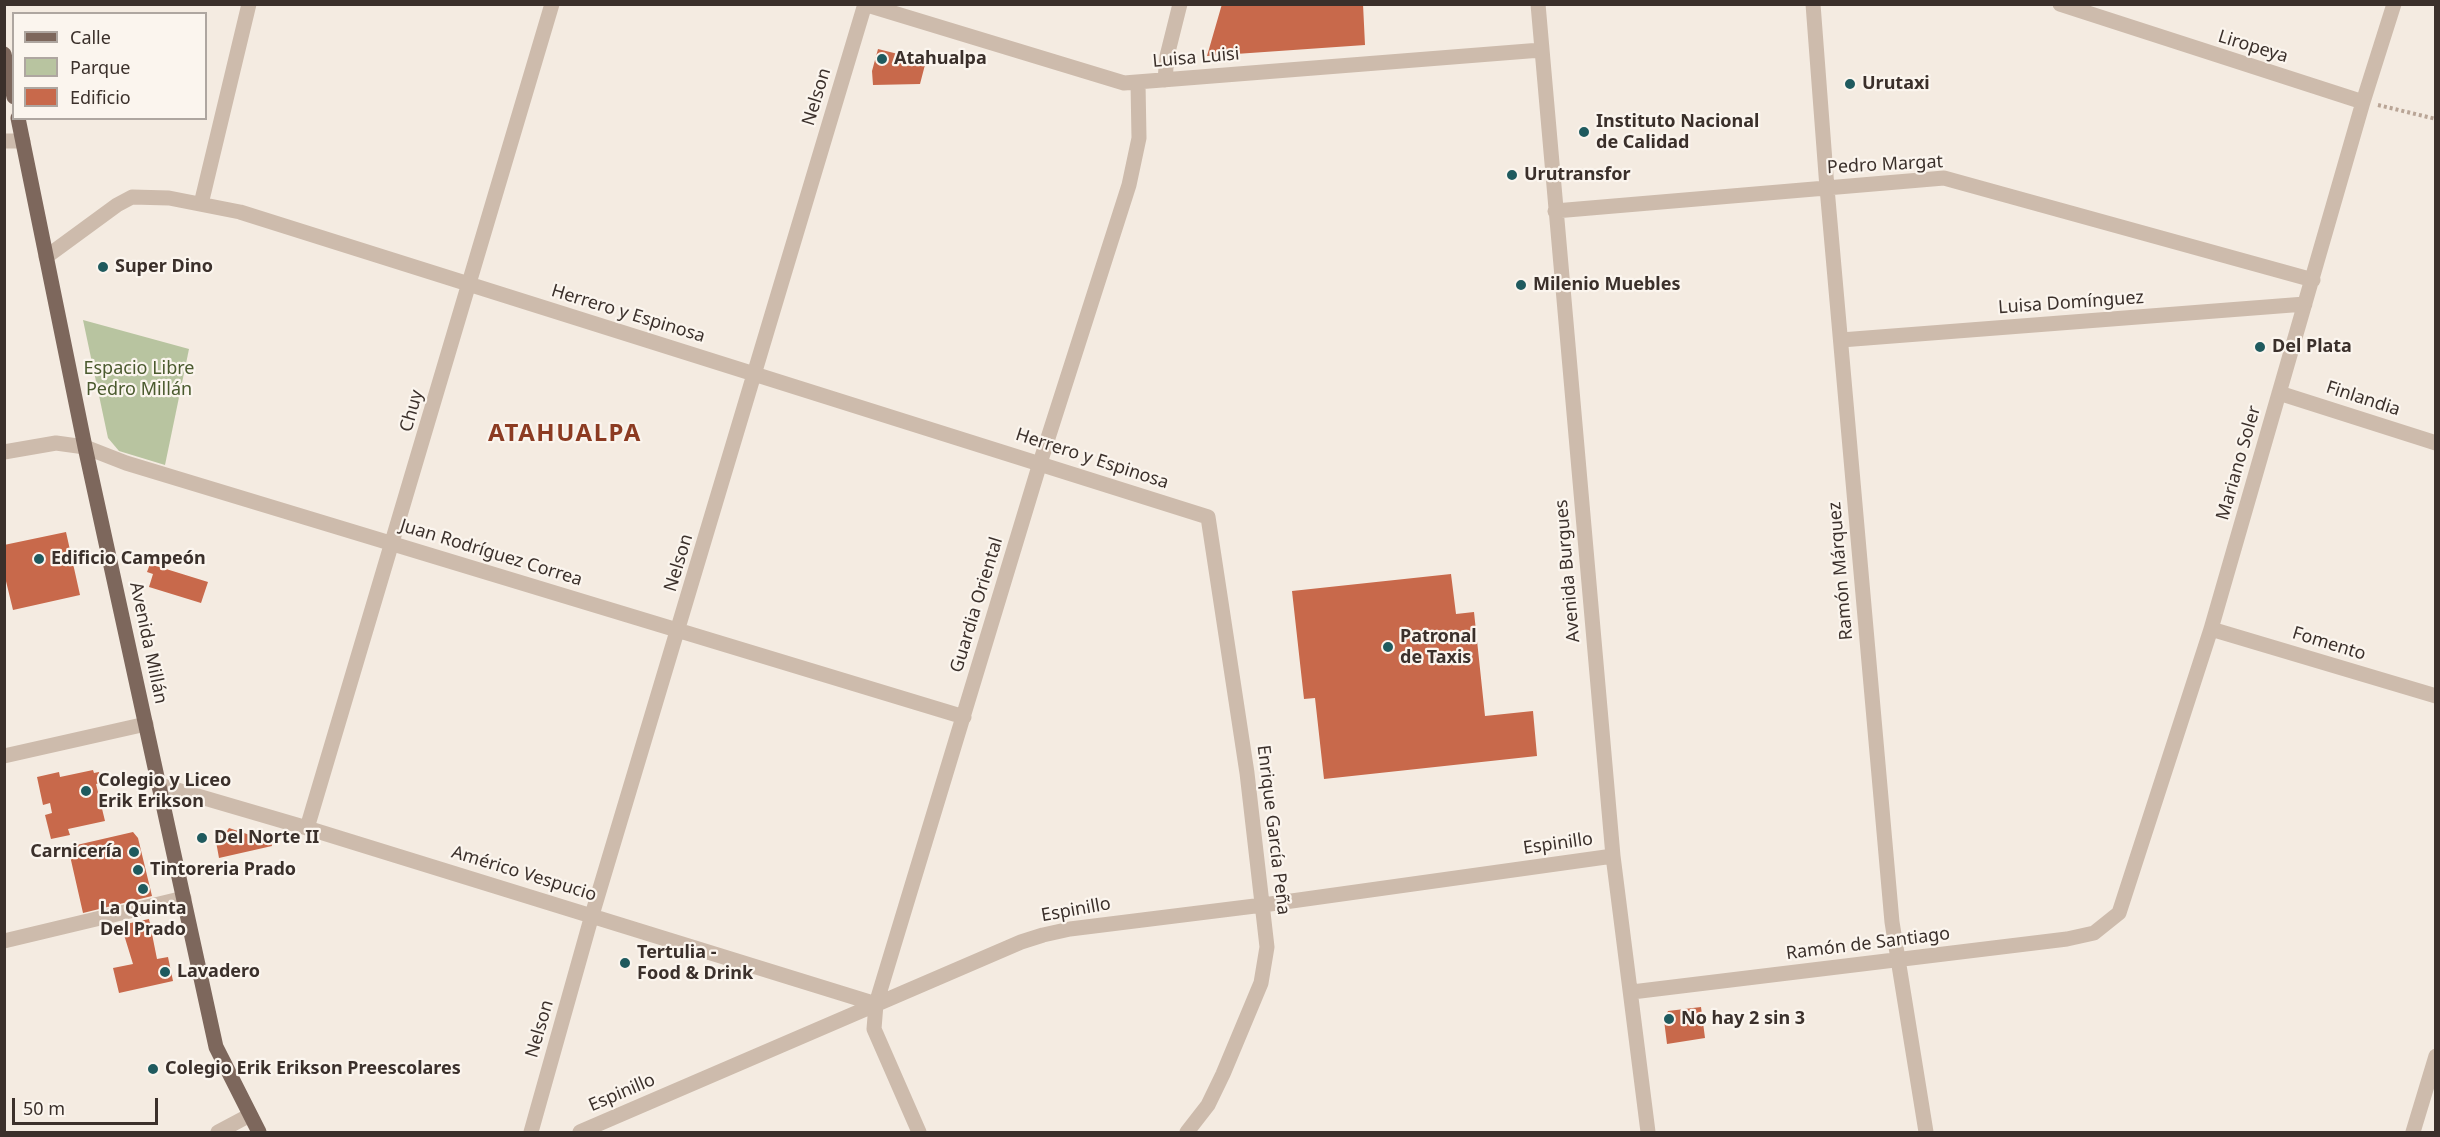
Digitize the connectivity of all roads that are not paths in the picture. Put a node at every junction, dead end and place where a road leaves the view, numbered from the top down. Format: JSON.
{"nodes":[{"id":1,"x":249,"y":4,"type":"edge"},
{"id":2,"x":552,"y":4,"type":"edge"},
{"id":3,"x":1180,"y":4,"type":"edge"},
{"id":4,"x":1538,"y":4,"type":"edge"},
{"id":5,"x":1813,"y":4,"type":"edge"},
{"id":6,"x":2394,"y":4,"type":"edge"},
{"id":7,"x":865,"y":5,"type":"edge"},
{"id":8,"x":2060,"y":5,"type":"edge"},
{"id":9,"x":1541,"y":50,"type":"junction"},
{"id":10,"x":4,"y":54,"type":"edge"},
{"id":11,"x":1165,"y":80,"type":"junction"},
{"id":12,"x":1138,"y":83,"type":"junction"},
{"id":13,"x":12,"y":88,"type":"edge"},
{"id":14,"x":2363,"y":102,"type":"junction"},
{"id":15,"x":18,"y":120,"type":"edge"},
{"id":16,"x":4,"y":141,"type":"edge"},
{"id":17,"x":23,"y":141,"type":"junction"},
{"id":18,"x":1827,"y":188,"type":"junction"},
{"id":19,"x":201,"y":204,"type":"junction"},
{"id":20,"x":1555,"y":211,"type":"junction"},
{"id":21,"x":46,"y":257,"type":"junction"},
{"id":22,"x":2313,"y":280,"type":"junction"},
{"id":23,"x":469,"y":285,"type":"junction"},
{"id":24,"x":2305,"y":304,"type":"junction"},
{"id":25,"x":1840,"y":340,"type":"junction"},
{"id":26,"x":756,"y":374,"type":"junction"},
{"id":27,"x":2279,"y":393,"type":"junction"},
{"id":28,"x":2436,"y":443,"type":"edge"},
{"id":29,"x":85,"y":447,"type":"junction"},
{"id":30,"x":4,"y":452,"type":"edge"},
{"id":31,"x":1040,"y":463,"type":"junction"},
{"id":32,"x":1208,"y":517,"type":"joint"},
{"id":33,"x":393,"y":544,"type":"junction"},
{"id":34,"x":2211,"y":628,"type":"junction"},
{"id":35,"x":679,"y":630,"type":"junction"},
{"id":36,"x":2436,"y":696,"type":"edge"},
{"id":37,"x":964,"y":717,"type":"junction"},
{"id":38,"x":146,"y":724,"type":"junction"},
{"id":39,"x":4,"y":756,"type":"edge"},
{"id":40,"x":160,"y":785,"type":"junction"},
{"id":41,"x":307,"y":828,"type":"junction"},
{"id":42,"x":1613,"y":856,"type":"junction"},
{"id":43,"x":184,"y":898,"type":"junction"},
{"id":44,"x":1263,"y":905,"type":"junction"},
{"id":45,"x":592,"y":915,"type":"junction"},
{"id":46,"x":2106,"y":926,"type":"joint"},
{"id":47,"x":4,"y":941,"type":"edge"},
{"id":48,"x":1898,"y":960,"type":"junction"},
{"id":49,"x":1632,"y":992,"type":"junction"},
{"id":50,"x":876,"y":1004,"type":"junction"},
{"id":51,"x":2436,"y":1056,"type":"edge"},
{"id":52,"x":250,"y":1115,"type":"junction"},
{"id":53,"x":218,"y":1132,"type":"edge"},
{"id":54,"x":259,"y":1132,"type":"edge"},
{"id":55,"x":531,"y":1132,"type":"edge"},
{"id":56,"x":580,"y":1132,"type":"edge"},
{"id":57,"x":919,"y":1132,"type":"edge"},
{"id":58,"x":1187,"y":1132,"type":"edge"},
{"id":59,"x":1648,"y":1132,"type":"edge"},
{"id":60,"x":1926,"y":1132,"type":"edge"},
{"id":61,"x":2413,"y":1132,"type":"edge"}],
"edges":[{"from":1,"to":19,"type":"street"},
{"from":2,"to":23,"type":"street","name":"Chuy"},
{"from":3,"to":11,"type":"street"},
{"from":4,"to":9,"type":"street","name":"Avenida Burgues"},
{"from":5,"to":18,"type":"street","name":"Ramón Márquez"},
{"from":6,"to":14,"type":"street","name":"Mariano Soler"},
{"from":7,"to":12,"type":"street","name":"Luisa Luisi"},
{"from":7,"to":26,"type":"street","name":"Nelson"},
{"from":8,"to":14,"type":"street","name":"Liropeya"},
{"from":9,"to":11,"type":"street","name":"Luisa Luisi"},
{"from":9,"to":20,"type":"street","name":"Avenida Burgues"},
{"from":10,"to":13,"type":"main road"},
{"from":11,"to":12,"type":"street","name":"Luisa Luisi"},
{"from":12,"to":31,"type":"street","name":"Guardia Oriental"},
{"from":14,"to":22,"type":"street","name":"Mariano Soler"},
{"from":15,"to":17,"type":"main road","name":"Avenida Millán"},
{"from":16,"to":17,"type":"street"},
{"from":17,"to":21,"type":"main road","name":"Avenida Millán"},
{"from":18,"to":20,"type":"street","name":"Pedro Margat"},
{"from":18,"to":22,"type":"street","name":"Pedro Margat"},
{"from":18,"to":25,"type":"street","name":"Ramón Márquez"},
{"from":19,"to":21,"type":"street","name":"Herrero y Espinosa"},
{"from":19,"to":23,"type":"street","name":"Herrero y Espinosa"},
{"from":20,"to":42,"type":"street","name":"Avenida Burgues"},
{"from":21,"to":29,"type":"main road","name":"Avenida Millán"},
{"from":22,"to":24,"type":"street","name":"Mariano Soler"},
{"from":23,"to":26,"type":"street","name":"Herrero y Espinosa"},
{"from":23,"to":33,"type":"street","name":"Chuy"},
{"from":24,"to":25,"type":"street","name":"Luisa Domínguez"},
{"from":24,"to":27,"type":"street","name":"Mariano Soler"},
{"from":25,"to":48,"type":"street","name":"Ramón Márquez"},
{"from":26,"to":31,"type":"street","name":"Herrero y Espinosa"},
{"from":26,"to":35,"type":"street","name":"Nelson"},
{"from":27,"to":28,"type":"street","name":"Finlandia"},
{"from":27,"to":34,"type":"street","name":"Mariano Soler"},
{"from":29,"to":30,"type":"street","name":"Juan Rodríguez Correa"},
{"from":29,"to":33,"type":"street","name":"Juan Rodríguez Correa"},
{"from":29,"to":38,"type":"main road","name":"Avenida Millán"},
{"from":31,"to":32,"type":"street","name":"Herrero y Espinosa"},
{"from":31,"to":37,"type":"street","name":"Guardia Oriental"},
{"from":32,"to":44,"type":"street","name":"Enrique García Peña"},
{"from":33,"to":35,"type":"street","name":"Juan Rodríguez Correa"},
{"from":33,"to":41,"type":"street","name":"Chuy"},
{"from":34,"to":36,"type":"street","name":"Fomento"},
{"from":34,"to":46,"type":"street","name":"Mariano Soler"},
{"from":35,"to":37,"type":"street","name":"Juan Rodríguez Correa"},
{"from":35,"to":45,"type":"street","name":"Nelson"},
{"from":37,"to":50,"type":"street","name":"Guardia Oriental"},
{"from":38,"to":39,"type":"street"},
{"from":38,"to":40,"type":"main road","name":"Avenida Millán"},
{"from":40,"to":41,"type":"street","name":"Américo Vespucio"},
{"from":40,"to":43,"type":"main road","name":"Avenida Millán"},
{"from":41,"to":45,"type":"street","name":"Américo Vespucio"},
{"from":42,"to":44,"type":"street","name":"Espinillo"},
{"from":42,"to":49,"type":"street","name":"Avenida Burgues"},
{"from":43,"to":47,"type":"street"},
{"from":43,"to":52,"type":"main road","name":"Avenida Millán"},
{"from":44,"to":50,"type":"street","name":"Espinillo"},
{"from":44,"to":58,"type":"street","name":"Enrique García Peña"},
{"from":45,"to":50,"type":"street","name":"Américo Vespucio"},
{"from":45,"to":55,"type":"street","name":"Nelson"},
{"from":46,"to":48,"type":"street","name":"Ramón de Santiago"},
{"from":48,"to":49,"type":"street","name":"Ramón de Santiago"},
{"from":48,"to":60,"type":"street","name":"Ramón Márquez"},
{"from":49,"to":59,"type":"street","name":"Avenida Burgues"},
{"from":50,"to":56,"type":"street","name":"Espinillo"},
{"from":50,"to":57,"type":"street","name":"Guardia Oriental"},
{"from":51,"to":61,"type":"street"},
{"from":52,"to":53,"type":"street"},
{"from":52,"to":54,"type":"main road","name":"Avenida Millán"}]}
